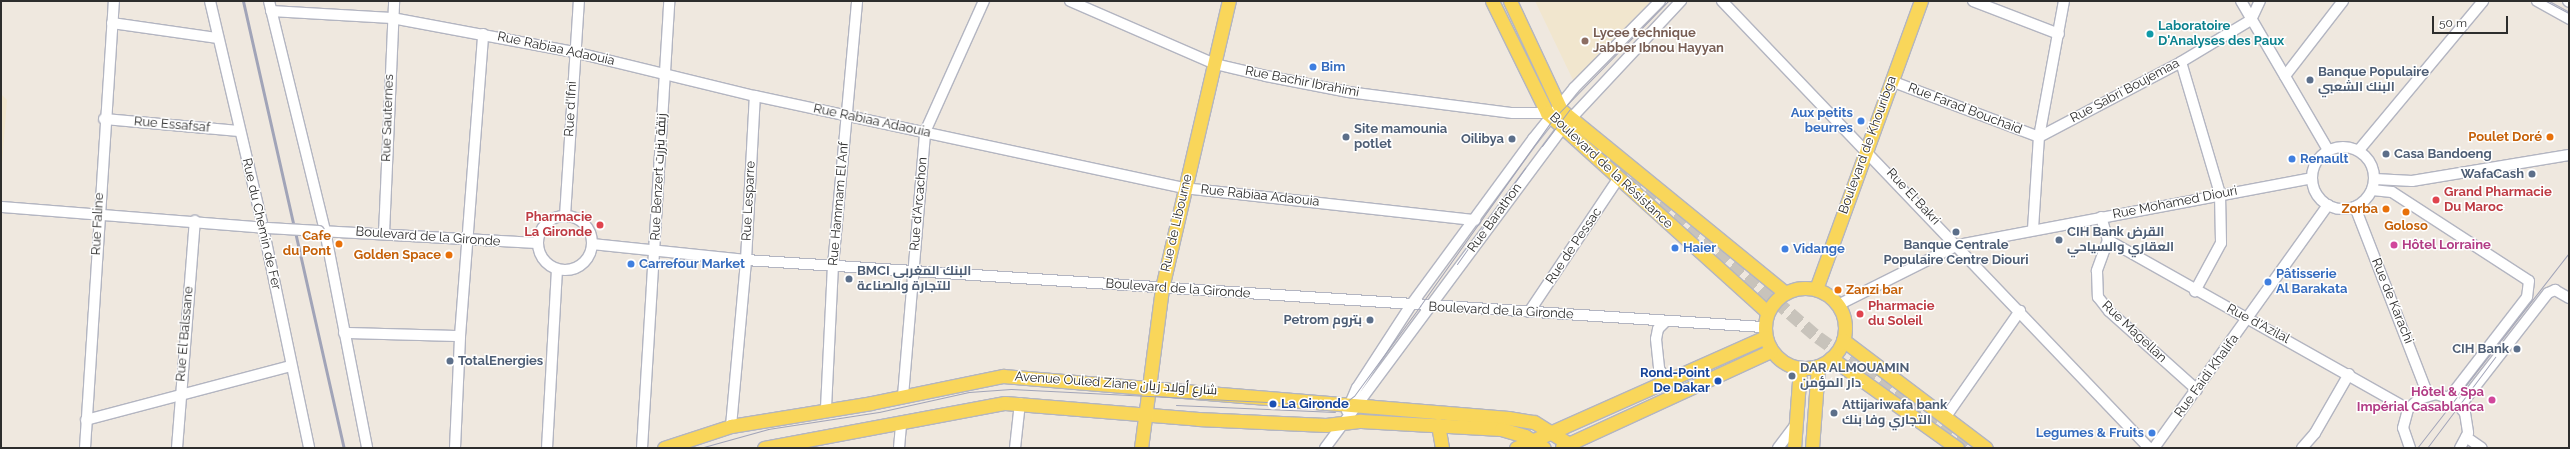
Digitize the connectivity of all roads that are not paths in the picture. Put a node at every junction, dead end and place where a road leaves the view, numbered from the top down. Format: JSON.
{"nodes":[{"id":1,"x":114,"y":1,"type":"edge"},
{"id":2,"x":210,"y":1,"type":"edge"},
{"id":3,"x":394,"y":1,"type":"edge"},
{"id":4,"x":579,"y":1,"type":"edge"},
{"id":5,"x":669,"y":1,"type":"edge"},
{"id":6,"x":856,"y":1,"type":"edge"},
{"id":7,"x":984,"y":1,"type":"edge"},
{"id":8,"x":1070,"y":1,"type":"edge"},
{"id":9,"x":1229,"y":1,"type":"edge"},
{"id":10,"x":1492,"y":1,"type":"edge"},
{"id":11,"x":1498,"y":1,"type":"edge"},
{"id":12,"x":1505,"y":1,"type":"edge"},
{"id":13,"x":1510,"y":1,"type":"edge"},
{"id":14,"x":1660,"y":1,"type":"edge"},
{"id":15,"x":1681,"y":1,"type":"edge"},
{"id":16,"x":1722,"y":1,"type":"edge"},
{"id":17,"x":1921,"y":1,"type":"edge"},
{"id":18,"x":1973,"y":1,"type":"edge"},
{"id":19,"x":2064,"y":1,"type":"edge"},
{"id":20,"x":2241,"y":1,"type":"edge"},
{"id":21,"x":2260,"y":1,"type":"edge"},
{"id":22,"x":2344,"y":1,"type":"edge"},
{"id":23,"x":2483,"y":1,"type":"edge"},
{"id":24,"x":2537,"y":1,"type":"edge"},
{"id":25,"x":270,"y":6,"type":"edge"},
{"id":26,"x":392,"y":18,"type":"junction"},
{"id":27,"x":2569,"y":19,"type":"edge"},
{"id":28,"x":2251,"y":20,"type":"junction"},
{"id":29,"x":112,"y":24,"type":"junction"},
{"id":30,"x":483,"y":34,"type":"junction"},
{"id":31,"x":2059,"y":34,"type":"junction"},
{"id":32,"x":218,"y":38,"type":"junction"},
{"id":33,"x":574,"y":52,"type":"junction"},
{"id":34,"x":2181,"y":62,"type":"junction"},
{"id":35,"x":1215,"y":64,"type":"junction"},
{"id":36,"x":665,"y":73,"type":"junction"},
{"id":37,"x":2285,"y":76,"type":"junction"},
{"id":38,"x":1891,"y":81,"type":"junction"},
{"id":39,"x":755,"y":96,"type":"junction"},
{"id":40,"x":1552,"y":112,"type":"junction"},
{"id":41,"x":847,"y":116,"type":"junction"},
{"id":42,"x":104,"y":119,"type":"junction"},
{"id":43,"x":1566,"y":123,"type":"junction"},
{"id":44,"x":239,"y":131,"type":"junction"},
{"id":45,"x":925,"y":132,"type":"junction"},
{"id":46,"x":2040,"y":137,"type":"junction"},
{"id":47,"x":1868,"y":150,"type":"junction"},
{"id":48,"x":2328,"y":150,"type":"junction"},
{"id":49,"x":2359,"y":150,"type":"junction"},
{"id":50,"x":2569,"y":156,"type":"edge"},
{"id":51,"x":2312,"y":178,"type":"junction"},
{"id":52,"x":1618,"y":179,"type":"junction"},
{"id":53,"x":2375,"y":179,"type":"junction"},
{"id":54,"x":1184,"y":188,"type":"junction"},
{"id":55,"x":2372,"y":190,"type":"junction"},
{"id":56,"x":2220,"y":194,"type":"junction"},
{"id":57,"x":2328,"y":205,"type":"junction"},
{"id":58,"x":1,"y":207,"type":"edge"},
{"id":59,"x":2355,"y":207,"type":"junction"},
{"id":60,"x":99,"y":214,"type":"junction"},
{"id":61,"x":565,"y":216,"type":"junction"},
{"id":62,"x":2101,"y":217,"type":"junction"},
{"id":63,"x":195,"y":220,"type":"junction"},
{"id":64,"x":1475,"y":220,"type":"junction"},
{"id":65,"x":266,"y":227,"type":"junction"},
{"id":66,"x":2033,"y":228,"type":"junction"},
{"id":67,"x":322,"y":231,"type":"junction"},
{"id":68,"x":384,"y":234,"type":"junction"},
{"id":69,"x":467,"y":240,"type":"junction"},
{"id":70,"x":2108,"y":240,"type":"junction"},
{"id":71,"x":537,"y":244,"type":"junction"},
{"id":72,"x":592,"y":244,"type":"junction"},
{"id":73,"x":1958,"y":245,"type":"junction"},
{"id":74,"x":654,"y":251,"type":"junction"},
{"id":75,"x":746,"y":260,"type":"junction"},
{"id":76,"x":833,"y":266,"type":"junction"},
{"id":77,"x":557,"y":270,"type":"junction"},
{"id":78,"x":913,"y":271,"type":"junction"},
{"id":79,"x":1162,"y":288,"type":"junction"},
{"id":80,"x":1816,"y":289,"type":"junction"},
{"id":81,"x":2196,"y":291,"type":"junction"},
{"id":82,"x":1785,"y":293,"type":"junction"},
{"id":83,"x":2569,"y":298,"type":"edge"},
{"id":84,"x":1411,"y":305,"type":"junction"},
{"id":85,"x":1838,"y":305,"type":"junction"},
{"id":86,"x":1430,"y":307,"type":"junction"},
{"id":87,"x":2020,"y":311,"type":"junction"},
{"id":88,"x":1529,"y":312,"type":"junction"},
{"id":89,"x":1767,"y":312,"type":"junction"},
{"id":90,"x":2248,"y":318,"type":"junction"},
{"id":91,"x":1666,"y":321,"type":"junction"},
{"id":92,"x":1765,"y":332,"type":"junction"},
{"id":93,"x":344,"y":333,"type":"junction"},
{"id":94,"x":460,"y":336,"type":"junction"},
{"id":95,"x":1843,"y":340,"type":"junction"},
{"id":96,"x":1771,"y":351,"type":"junction"},
{"id":97,"x":1831,"y":358,"type":"junction"},
{"id":98,"x":291,"y":366,"type":"junction"},
{"id":99,"x":1818,"y":366,"type":"junction"},
{"id":100,"x":1800,"y":368,"type":"junction"},
{"id":101,"x":2349,"y":374,"type":"junction"},
{"id":102,"x":1667,"y":380,"type":"junction"},
{"id":103,"x":1148,"y":387,"type":"junction"},
{"id":104,"x":2197,"y":390,"type":"junction"},
{"id":105,"x":180,"y":395,"type":"junction"},
{"id":106,"x":2428,"y":395,"type":"junction"},
{"id":107,"x":903,"y":396,"type":"junction"},
{"id":108,"x":2449,"y":398,"type":"junction"},
{"id":109,"x":1020,"y":403,"type":"junction"},
{"id":110,"x":1354,"y":406,"type":"junction"},
{"id":111,"x":2460,"y":406,"type":"junction"},
{"id":112,"x":826,"y":408,"type":"junction"},
{"id":113,"x":2408,"y":409,"type":"junction"},
{"id":114,"x":1146,"y":412,"type":"junction"},
{"id":115,"x":1945,"y":418,"type":"junction"},
{"id":116,"x":86,"y":420,"type":"junction"},
{"id":117,"x":1797,"y":423,"type":"junction"},
{"id":118,"x":901,"y":424,"type":"junction"},
{"id":119,"x":1341,"y":424,"type":"junction"},
{"id":120,"x":1438,"y":425,"type":"junction"},
{"id":121,"x":731,"y":426,"type":"junction"},
{"id":122,"x":1554,"y":432,"type":"junction"},
{"id":123,"x":2466,"y":437,"type":"junction"},
{"id":124,"x":787,"y":445,"type":"edge"},
{"id":125,"x":1539,"y":445,"type":"edge"},
{"id":126,"x":1565,"y":446,"type":"edge"},
{"id":127,"x":85,"y":448,"type":"edge"},
{"id":128,"x":177,"y":448,"type":"edge"},
{"id":129,"x":309,"y":448,"type":"edge"},
{"id":130,"x":367,"y":448,"type":"edge"},
{"id":131,"x":455,"y":448,"type":"edge"},
{"id":132,"x":547,"y":448,"type":"edge"},
{"id":133,"x":642,"y":448,"type":"edge"},
{"id":134,"x":664,"y":448,"type":"edge"},
{"id":135,"x":764,"y":448,"type":"edge"},
{"id":136,"x":899,"y":448,"type":"edge"},
{"id":137,"x":1014,"y":448,"type":"edge"},
{"id":138,"x":1141,"y":448,"type":"edge"},
{"id":139,"x":1324,"y":448,"type":"edge"},
{"id":140,"x":1442,"y":448,"type":"edge"},
{"id":141,"x":1516,"y":448,"type":"edge"},
{"id":142,"x":1778,"y":448,"type":"edge"},
{"id":143,"x":1794,"y":448,"type":"edge"},
{"id":144,"x":1812,"y":448,"type":"edge"},
{"id":145,"x":1957,"y":448,"type":"edge"},
{"id":146,"x":1986,"y":448,"type":"edge"},
{"id":147,"x":2149,"y":448,"type":"edge"},
{"id":148,"x":2154,"y":448,"type":"edge"},
{"id":149,"x":2302,"y":448,"type":"edge"},
{"id":150,"x":2410,"y":448,"type":"edge"},
{"id":151,"x":2460,"y":448,"type":"edge"},
{"id":152,"x":2482,"y":448,"type":"edge"}],
"edges":[{"from":1,"to":29,"type":"street","name":"Rue Faline"},
{"from":2,"to":32,"type":"street","name":"Rue du Chemin de Fer"},
{"from":3,"to":26,"type":"street","name":"Rue Sauternes"},
{"from":4,"to":33,"type":"street","name":"Rue d'Ifni"},
{"from":5,"to":36,"type":"street","name":"Rue Benzert زنقة بنزرت"},
{"from":6,"to":41,"type":"street","name":"Rue Hammam El Anf"},
{"from":7,"to":45,"type":"street","name":"Rue d'Arcachon"},
{"from":8,"to":35,"type":"street","name":"Rue Bachir Ibrahimi"},
{"from":9,"to":35,"type":"main road","name":"Rue de Libourne"},
{"from":10,"to":40,"type":"main road","name":"Boulevard de la Résistance"},
{"from":11,"to":12,"type":"main road"},
{"from":13,"to":40,"type":"main road","name":"Boulevard de la Résistance"},
{"from":14,"to":40,"type":"street"},
{"from":15,"to":43,"type":"street","name":"Rue Barathon"},
{"from":16,"to":47,"type":"street","name":"Rue El Bakri"},
{"from":17,"to":38,"type":"main road","name":"Boulevard de Khouribga"},
{"from":18,"to":31,"type":"street"},
{"from":19,"to":31,"type":"street"},
{"from":20,"to":28,"type":"street"},
{"from":21,"to":28,"type":"street"},
{"from":22,"to":37,"type":"street"},
{"from":23,"to":49,"type":"street"},
{"from":24,"to":27,"type":"street"},
{"from":25,"to":26,"type":"street","name":"Rue Rabiaa Adaouia"},
{"from":25,"to":67,"type":"street"},
{"from":26,"to":30,"type":"street","name":"Rue Rabiaa Adaouia"},
{"from":26,"to":68,"type":"street","name":"Rue Sauternes"},
{"from":28,"to":34,"type":"street","name":"Rue Sabri Boujemaa"},
{"from":28,"to":37,"type":"street"},
{"from":29,"to":32,"type":"street"},
{"from":29,"to":42,"type":"street","name":"Rue Faline"},
{"from":30,"to":33,"type":"street","name":"Rue Rabiaa Adaouia"},
{"from":30,"to":69,"type":"street"},
{"from":31,"to":46,"type":"street"},
{"from":32,"to":44,"type":"street","name":"Rue du Chemin de Fer"},
{"from":33,"to":36,"type":"street","name":"Rue Rabiaa Adaouia"},
{"from":33,"to":61,"type":"street","name":"Rue d'Ifni"},
{"from":34,"to":46,"type":"street","name":"Rue Sabri Boujemaa"},
{"from":34,"to":56,"type":"street"},
{"from":35,"to":40,"type":"street","name":"Rue Bachir Ibrahimi"},
{"from":35,"to":54,"type":"main road","name":"Rue de Libourne"},
{"from":36,"to":39,"type":"street","name":"Rue Rabiaa Adaouia"},
{"from":36,"to":74,"type":"street","name":"Rue Benzert زنقة بنزرت"},
{"from":37,"to":48,"type":"street"},
{"from":38,"to":46,"type":"street","name":"Rue Farad Bouchaid"},
{"from":38,"to":47,"type":"main road","name":"Boulevard de Khouribga"},
{"from":39,"to":41,"type":"street","name":"Rue Rabiaa Adaouia"},
{"from":39,"to":75,"type":"street","name":"Rue Lesparre"},
{"from":40,"to":43,"type":"main road","name":"Boulevard de la Résistance"},
{"from":40,"to":64,"type":"street"},
{"from":41,"to":45,"type":"street","name":"Rue Rabiaa Adaouia"},
{"from":41,"to":76,"type":"street","name":"Rue Hammam El Anf"},
{"from":42,"to":44,"type":"street","name":"Rue Essafsaf"},
{"from":42,"to":60,"type":"street","name":"Rue Faline"},
{"from":43,"to":52,"type":"main road","name":"Boulevard de la Résistance"},
{"from":43,"to":82,"type":"main road","name":"Boulevard de la Résistance"},
{"from":43,"to":86,"type":"street","name":"Rue Barathon"},
{"from":44,"to":65,"type":"street","name":"Rue du Chemin de Fer"},
{"from":45,"to":54,"type":"street","name":"Rue Rabiaa Adaouia"},
{"from":45,"to":78,"type":"street","name":"Rue d'Arcachon"},
{"from":46,"to":66,"type":"street"},
{"from":47,"to":73,"type":"street","name":"Rue El Bakri"},
{"from":47,"to":80,"type":"main road","name":"Boulevard de Khouribga"},
{"from":48,"to":49,"type":"street"},
{"from":48,"to":51,"type":"street"},
{"from":49,"to":53,"type":"street"},
{"from":50,"to":53,"type":"street"},
{"from":51,"to":56,"type":"street","name":"Rue Mohamed Diouri"},
{"from":51,"to":57,"type":"street"},
{"from":52,"to":88,"type":"street","name":"Rue de Pessac"},
{"from":52,"to":89,"type":"main road","name":"Boulevard de la Résistance"},
{"from":53,"to":55,"type":"street"},
{"from":54,"to":64,"type":"street","name":"Rue Rabiaa Adaouia"},
{"from":54,"to":79,"type":"main road","name":"Rue de Libourne"},
{"from":55,"to":59,"type":"street"},
{"from":55,"to":108,"type":"street"},
{"from":56,"to":62,"type":"street","name":"Rue Mohamed Diouri"},
{"from":56,"to":81,"type":"street"},
{"from":57,"to":59,"type":"street"},
{"from":57,"to":90,"type":"street","name":"Rue Faidi Khalifa"},
{"from":58,"to":60,"type":"street"},
{"from":59,"to":106,"type":"street","name":"Rue de Karachi"},
{"from":60,"to":63,"type":"street"},
{"from":60,"to":116,"type":"street","name":"Rue Faline"},
{"from":61,"to":71,"type":"street"},
{"from":61,"to":72,"type":"street"},
{"from":62,"to":66,"type":"street","name":"Rue Mohamed Diouri"},
{"from":62,"to":70,"type":"street"},
{"from":63,"to":65,"type":"street"},
{"from":63,"to":105,"type":"street","name":"Rue El Balssane"},
{"from":64,"to":84,"type":"street"},
{"from":65,"to":67,"type":"street","name":"Boulevard de la Gironde","bridge":true},
{"from":65,"to":98,"type":"street","name":"Rue du Chemin de Fer"},
{"from":66,"to":73,"type":"street","name":"Rue Mohamed Diouri"},
{"from":67,"to":68,"type":"street","name":"Boulevard de la Gironde"},
{"from":67,"to":93,"type":"street"},
{"from":68,"to":69,"type":"street","name":"Boulevard de la Gironde"},
{"from":69,"to":71,"type":"street","name":"Boulevard de la Gironde"},
{"from":69,"to":94,"type":"street"},
{"from":70,"to":81,"type":"street","name":"Rue d'Azilal"},
{"from":70,"to":104,"type":"street","name":"Rue Magellan"},
{"from":71,"to":77,"type":"street"},
{"from":72,"to":74,"type":"street","name":"Boulevard de la Gironde"},
{"from":72,"to":77,"type":"street"},
{"from":73,"to":85,"type":"street","name":"Rue Mohamed Diouri"},
{"from":73,"to":87,"type":"street","name":"Rue El Bakri"},
{"from":74,"to":75,"type":"street","name":"Boulevard de la Gironde"},
{"from":74,"to":133,"type":"street","name":"Rue Benzert زنقة بنزرت"},
{"from":75,"to":76,"type":"street","name":"Boulevard de la Gironde"},
{"from":75,"to":121,"type":"street","name":"Rue Lesparre"},
{"from":76,"to":78,"type":"street","name":"Boulevard de la Gironde"},
{"from":76,"to":112,"type":"street","name":"Rue Hammam El Anf"},
{"from":77,"to":132,"type":"street"},
{"from":78,"to":79,"type":"street","name":"Boulevard de la Gironde"},
{"from":78,"to":107,"type":"street","name":"Rue d'Arcachon"},
{"from":79,"to":84,"type":"street","name":"Boulevard de la Gironde"},
{"from":79,"to":103,"type":"main road","name":"Rue de Libourne"},
{"from":80,"to":82,"type":"main road"},
{"from":80,"to":85,"type":"main road"},
{"from":81,"to":90,"type":"street","name":"Rue d'Azilal"},
{"from":82,"to":89,"type":"main road"},
{"from":83,"to":111,"type":"street"},
{"from":84,"to":86,"type":"street","name":"Boulevard de la Gironde"},
{"from":84,"to":110,"type":"street"},
{"from":85,"to":95,"type":"main road"},
{"from":86,"to":88,"type":"street","name":"Boulevard de la Gironde"},
{"from":86,"to":110,"type":"street","name":"Rue Barathon"},
{"from":87,"to":115,"type":"street"},
{"from":87,"to":147,"type":"street","name":"Rue El Bakri"},
{"from":88,"to":91,"type":"street","name":"Boulevard de la Gironde"},
{"from":89,"to":92,"type":"main road"},
{"from":90,"to":101,"type":"street","name":"Rue d'Azilal"},
{"from":90,"to":104,"type":"street","name":"Rue Faidi Khalifa"},
{"from":91,"to":92,"type":"street","name":"Boulevard de la Gironde"},
{"from":91,"to":102,"type":"street"},
{"from":92,"to":96,"type":"main road"},
{"from":92,"to":102,"type":"main road"},
{"from":93,"to":94,"type":"street"},
{"from":93,"to":130,"type":"street"},
{"from":94,"to":131,"type":"street"},
{"from":95,"to":97,"type":"main road"},
{"from":95,"to":115,"type":"main road"},
{"from":96,"to":100,"type":"main road"},
{"from":96,"to":126,"type":"main road"},
{"from":97,"to":99,"type":"main road"},
{"from":97,"to":145,"type":"main road"},
{"from":98,"to":105,"type":"street"},
{"from":98,"to":129,"type":"street","name":"Rue du Chemin de Fer"},
{"from":99,"to":100,"type":"main road"},
{"from":99,"to":144,"type":"main road"},
{"from":100,"to":117,"type":"main road"},
{"from":101,"to":113,"type":"street","name":"Rue d'Azilal"},
{"from":101,"to":149,"type":"street"},
{"from":102,"to":122,"type":"main road"},
{"from":103,"to":107,"type":"main road","name":"Avenue Ouled Ziane شارع أولاد زيان"},
{"from":103,"to":110,"type":"main road","name":"Avenue Ouled Ziane شارع أولاد زيان"},
{"from":103,"to":114,"type":"main road","name":"Rue de Libourne"},
{"from":104,"to":148,"type":"street","name":"Rue Faidi Khalifa"},
{"from":105,"to":116,"type":"street"},
{"from":105,"to":128,"type":"street","name":"Rue El Balssane"},
{"from":106,"to":108,"type":"street"},
{"from":106,"to":113,"type":"street"},
{"from":107,"to":112,"type":"main road","name":"Avenue Ouled Ziane شارع أولاد زيان"},
{"from":108,"to":111,"type":"street"},
{"from":109,"to":114,"type":"main road","name":"Avenue Ouled Ziane شارع أولاد زيان"},
{"from":109,"to":118,"type":"main road","name":"Avenue Ouled Ziane شارع أولاد زيان"},
{"from":109,"to":137,"type":"street"},
{"from":110,"to":119,"type":"street"},
{"from":110,"to":122,"type":"main road","name":"Avenue Ouled Ziane شارع أولاد زيان"},
{"from":111,"to":123,"type":"street"},
{"from":112,"to":121,"type":"main road","name":"Avenue Ouled Ziane شارع أولاد زيان"},
{"from":113,"to":150,"type":"street"},
{"from":114,"to":119,"type":"main road","name":"Avenue Ouled Ziane شارع أولاد زيان"},
{"from":114,"to":138,"type":"main road","name":"Rue de Libourne"},
{"from":115,"to":146,"type":"main road"},
{"from":116,"to":127,"type":"street","name":"Rue Faline"},
{"from":117,"to":142,"type":"street"},
{"from":117,"to":143,"type":"main road"},
{"from":118,"to":124,"type":"main road","name":"Avenue Ouled Ziane شارع أولاد زيان"},
{"from":118,"to":136,"type":"street"},
{"from":119,"to":120,"type":"main road","name":"Avenue Ouled Ziane شارع أولاد زيان"},
{"from":119,"to":139,"type":"street"},
{"from":120,"to":125,"type":"main road","name":"Avenue Ouled Ziane شارع أولاد زيان"},
{"from":120,"to":140,"type":"main road"},
{"from":121,"to":134,"type":"main road","name":"Avenue Ouled Ziane شارع أولاد زيان"},
{"from":122,"to":125,"type":"main road"},
{"from":122,"to":126,"type":"main road","name":"Avenue Ouled Ziane شارع أولاد زيان"},
{"from":123,"to":151,"type":"street"},
{"from":123,"to":152,"type":"street"},
{"from":124,"to":135,"type":"main road","name":"Avenue Ouled Ziane شارع أولاد زيان"},
{"from":125,"to":141,"type":"main road"}]}
